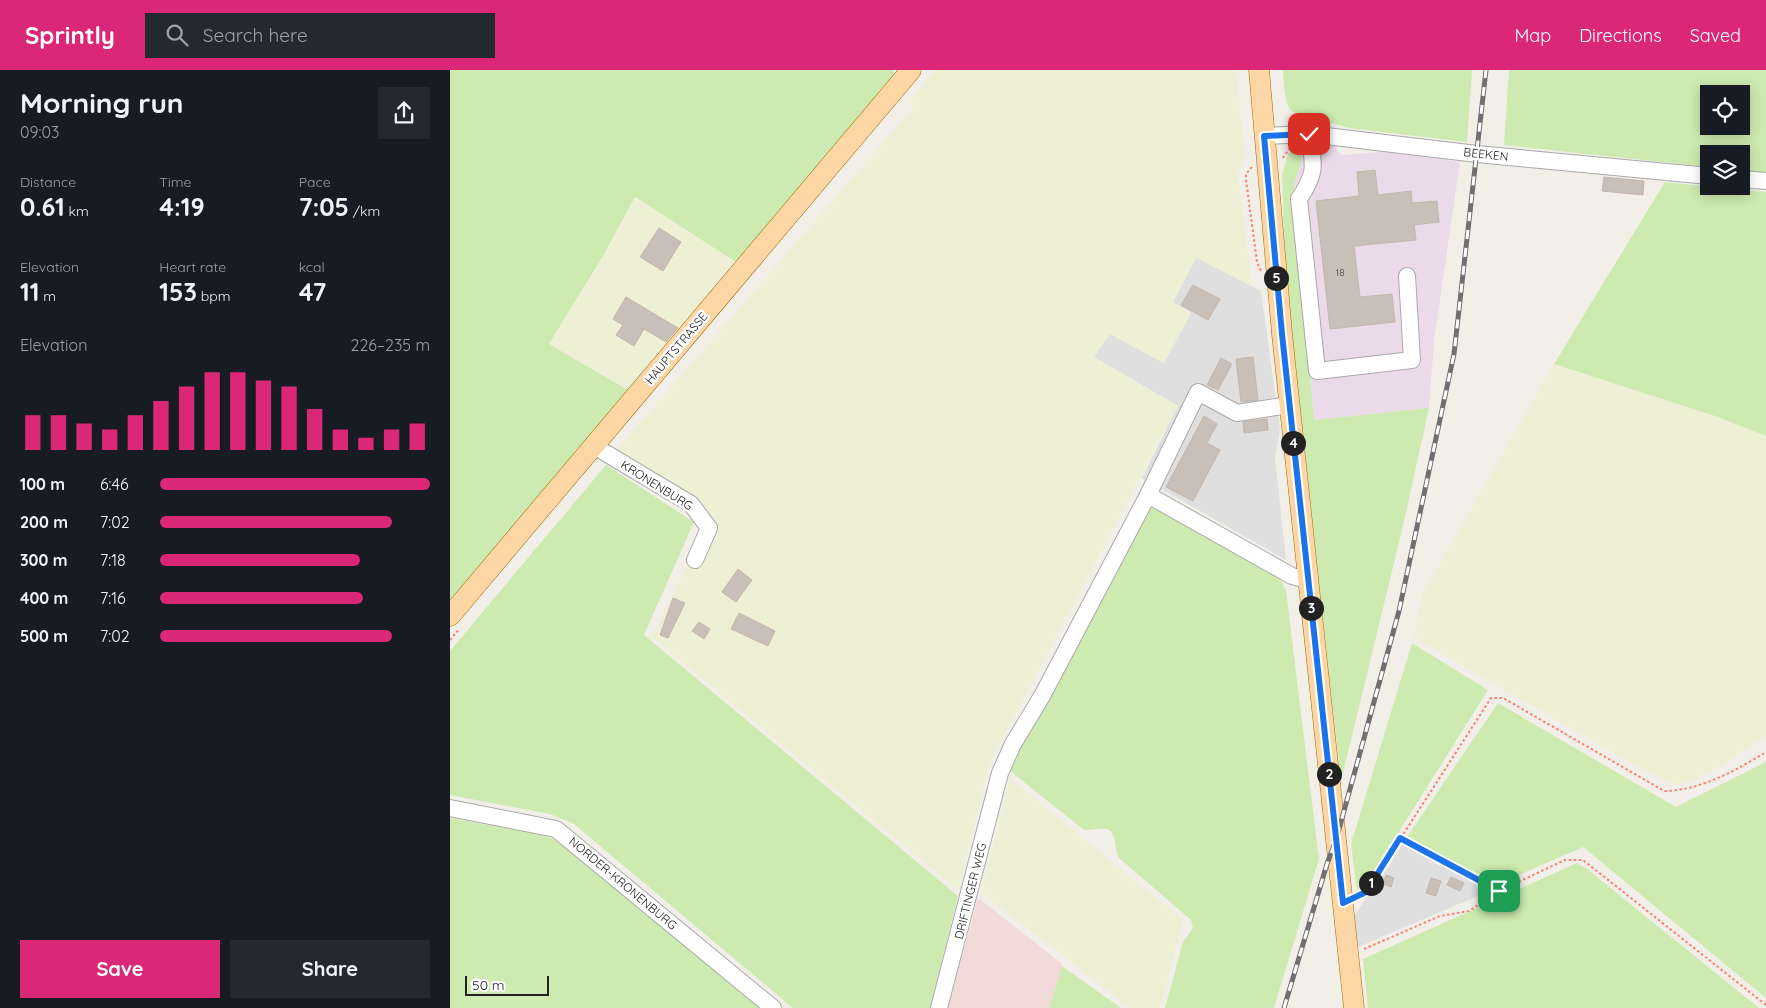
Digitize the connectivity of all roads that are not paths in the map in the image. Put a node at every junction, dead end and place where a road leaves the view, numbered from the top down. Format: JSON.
{"nodes":[{"id":1,"x":1259,"y":70,"type":"edge"},
{"id":2,"x":906,"y":75,"type":"edge"},
{"id":3,"x":1309,"y":134,"type":"junction"},
{"id":4,"x":1264,"y":136,"type":"junction"},
{"id":5,"x":1700,"y":175,"type":"edge"},
{"id":6,"x":1750,"y":180,"type":"edge"},
{"id":7,"x":1766,"y":181,"type":"edge"},
{"id":8,"x":1407,"y":276,"type":"dead end"},
{"id":9,"x":1289,"y":405,"type":"junction"},
{"id":10,"x":594,"y":446,"type":"junction"},
{"id":11,"x":1148,"y":495,"type":"junction"},
{"id":12,"x":695,"y":560,"type":"dead end"},
{"id":13,"x":1308,"y":580,"type":"junction"},
{"id":14,"x":450,"y":616,"type":"edge"},
{"id":15,"x":450,"y":808,"type":"edge"},
{"id":16,"x":773,"y":1008,"type":"edge"},
{"id":17,"x":940,"y":1008,"type":"edge"},
{"id":18,"x":1354,"y":1008,"type":"edge"}],
"edges":[{"from":1,"to":4,"type":"main road"},
{"from":2,"to":10,"type":"main road","name":"HAUPTSTRASSE"},
{"from":3,"to":4,"type":"street","name":"BEEKEN"},
{"from":3,"to":5,"type":"street","name":"BEEKEN"},
{"from":3,"to":8,"type":"street"},
{"from":4,"to":9,"type":"main road"},
{"from":6,"to":7,"type":"street"},
{"from":9,"to":11,"type":"street","name":"DRIFTINGER WEG"},
{"from":9,"to":13,"type":"main road"},
{"from":10,"to":12,"type":"street","name":"KRONENBURG"},
{"from":10,"to":14,"type":"main road","name":"HAUPTSTRASSE"},
{"from":11,"to":13,"type":"street"},
{"from":11,"to":17,"type":"street","name":"DRIFTINGER WEG"},
{"from":13,"to":18,"type":"main road"},
{"from":15,"to":16,"type":"street","name":"NORDER-KRONENBURG"}]}
